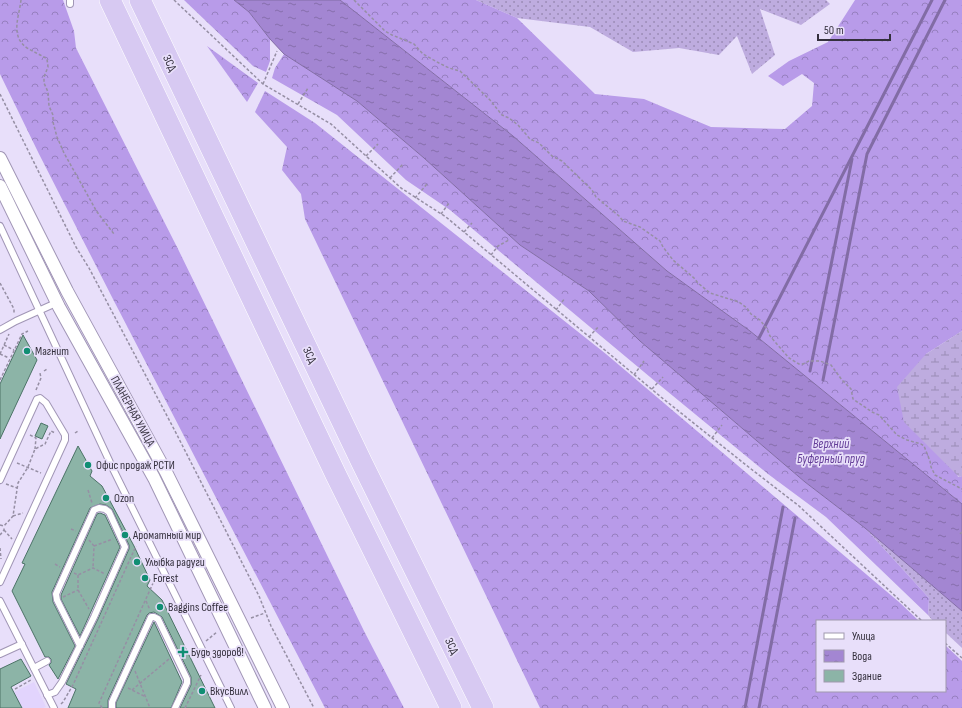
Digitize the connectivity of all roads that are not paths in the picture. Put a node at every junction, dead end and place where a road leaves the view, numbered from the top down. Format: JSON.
{"nodes":[{"id":1,"x":110,"y":0,"type":"edge"},
{"id":2,"x":140,"y":0,"type":"edge"},
{"id":3,"x":0,"y":158,"type":"edge"},
{"id":4,"x":0,"y":186,"type":"edge"},
{"id":5,"x":0,"y":226,"type":"edge"},
{"id":6,"x":56,"y":302,"type":"junction"},
{"id":7,"x":39,"y":310,"type":"junction"},
{"id":8,"x":0,"y":330,"type":"edge"},
{"id":9,"x":2,"y":482,"type":"edge"},
{"id":10,"x":0,"y":582,"type":"edge"},
{"id":11,"x":0,"y":601,"type":"edge"},
{"id":12,"x":22,"y":644,"type":"junction"},
{"id":13,"x":80,"y":646,"type":"junction"},
{"id":14,"x":0,"y":654,"type":"edge"},
{"id":15,"x":47,"y":661,"type":"dead end"},
{"id":16,"x":34,"y":668,"type":"junction"},
{"id":17,"x":47,"y":695,"type":"junction"},
{"id":18,"x":56,"y":707,"type":"edge"},
{"id":19,"x":112,"y":708,"type":"edge"},
{"id":20,"x":175,"y":708,"type":"edge"},
{"id":21,"x":231,"y":708,"type":"edge"},
{"id":22,"x":265,"y":708,"type":"edge"},
{"id":23,"x":283,"y":708,"type":"edge"},
{"id":24,"x":451,"y":708,"type":"edge"},
{"id":25,"x":483,"y":708,"type":"edge"}],
"edges":[{"from":1,"to":24,"type":"highway"},
{"from":2,"to":25,"type":"highway","name":"ЗСД"},
{"from":3,"to":23,"type":"street","name":"ПЛАНЕРНАЯ УЛИЦА"},
{"from":4,"to":6,"type":"street","name":"ПЛАНЕРНАЯ УЛИЦА"},
{"from":5,"to":7,"type":"lane"},
{"from":6,"to":7,"type":"lane"},
{"from":6,"to":22,"type":"street","name":"ПЛАНЕРНАЯ УЛИЦА"},
{"from":7,"to":8,"type":"lane"},
{"from":7,"to":21,"type":"lane"},
{"from":9,"to":10,"type":"lane"},
{"from":11,"to":12,"type":"lane"},
{"from":12,"to":14,"type":"lane"},
{"from":12,"to":16,"type":"lane"},
{"from":13,"to":13,"type":"lane"},
{"from":13,"to":17,"type":"lane"},
{"from":15,"to":16,"type":"lane"},
{"from":16,"to":17,"type":"lane"},
{"from":17,"to":18,"type":"lane"},
{"from":19,"to":20,"type":"lane"}]}
